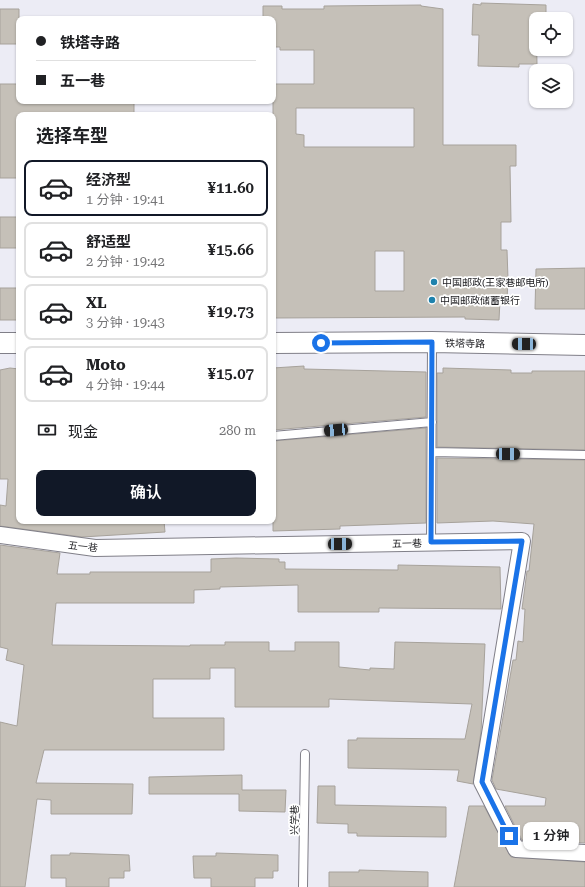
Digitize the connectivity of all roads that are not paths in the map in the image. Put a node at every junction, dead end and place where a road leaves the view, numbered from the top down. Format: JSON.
{"nodes":[{"id":1,"x":432,"y":342,"type":"junction"},
{"id":2,"x":0,"y":343,"type":"edge"},
{"id":3,"x":16,"y":343,"type":"edge"},
{"id":4,"x":276,"y":343,"type":"edge"},
{"id":5,"x":585,"y":345,"type":"edge"},
{"id":6,"x":432,"y":422,"type":"junction"},
{"id":7,"x":276,"y":436,"type":"edge"},
{"id":8,"x":432,"y":452,"type":"junction"},
{"id":9,"x":585,"y":455,"type":"edge"},
{"id":10,"x":0,"y":535,"type":"edge"},
{"id":11,"x":431,"y":542,"type":"junction"},
{"id":12,"x":305,"y":754,"type":"dead end"},
{"id":13,"x":585,"y":853,"type":"edge"},
{"id":14,"x":303,"y":887,"type":"edge"}],
"edges":[{"from":1,"to":4,"type":"street","name":"铁塔寺路"},
{"from":1,"to":5,"type":"street","name":"铁塔寺路"},
{"from":1,"to":6,"type":"lane"},
{"from":2,"to":3,"type":"street"},
{"from":6,"to":7,"type":"lane"},
{"from":6,"to":8,"type":"lane"},
{"from":8,"to":9,"type":"lane"},
{"from":8,"to":11,"type":"lane"},
{"from":10,"to":11,"type":"street","name":"五一巷"},
{"from":11,"to":13,"type":"street","name":"五一巷"},
{"from":12,"to":14,"type":"lane","name":"兴学巷"}]}
